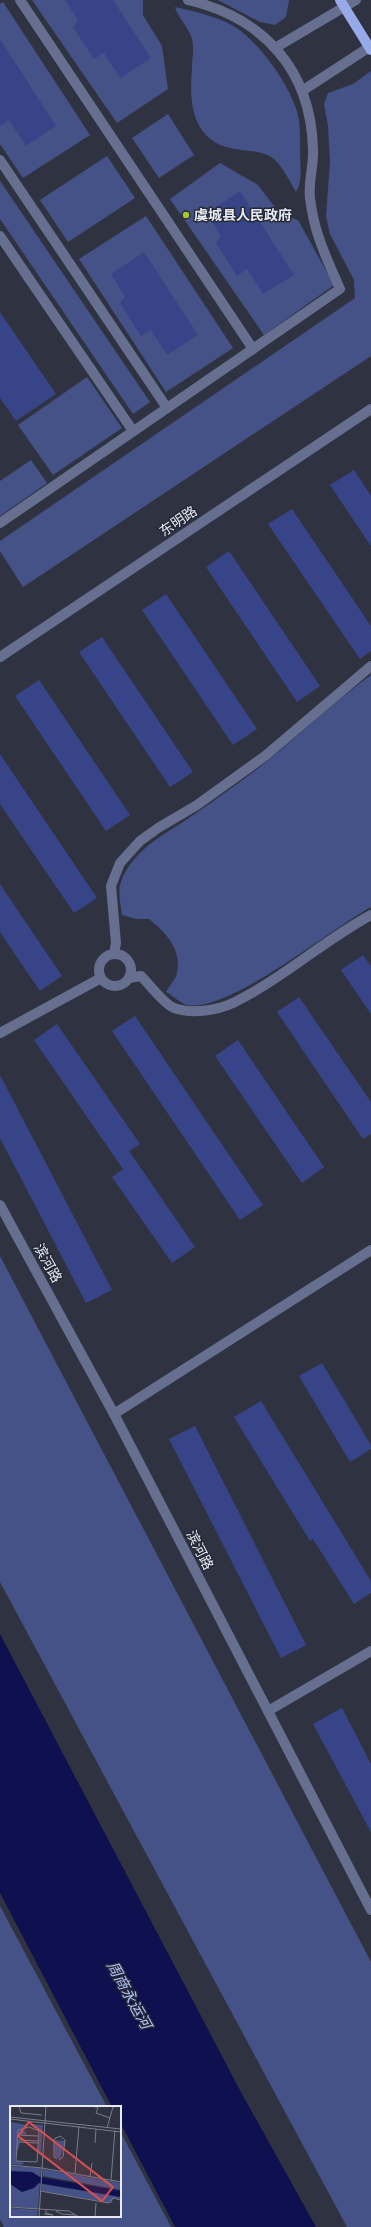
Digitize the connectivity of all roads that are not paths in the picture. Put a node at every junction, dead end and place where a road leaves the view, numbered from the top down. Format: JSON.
{"nodes":[{"id":1,"x":20,"y":0,"type":"edge"},
{"id":2,"x":188,"y":0,"type":"edge"},
{"id":3,"x":356,"y":0,"type":"edge"},
{"id":4,"x":342,"y":3,"type":"edge"},
{"id":5,"x":275,"y":48,"type":"junction"},
{"id":6,"x":370,"y":48,"type":"edge"},
{"id":7,"x":302,"y":91,"type":"junction"},
{"id":8,"x":0,"y":160,"type":"edge"},
{"id":9,"x":0,"y":236,"type":"edge"},
{"id":10,"x":253,"y":349,"type":"junction"},
{"id":11,"x":167,"y":408,"type":"junction"},
{"id":12,"x":371,"y":409,"type":"edge"},
{"id":13,"x":133,"y":431,"type":"junction"},
{"id":14,"x":0,"y":523,"type":"edge"},
{"id":15,"x":0,"y":657,"type":"edge"},
{"id":16,"x":371,"y":666,"type":"edge"},
{"id":17,"x":371,"y":915,"type":"edge"},
{"id":18,"x":114,"y":954,"type":"junction"},
{"id":19,"x":101,"y":978,"type":"junction"},
{"id":20,"x":129,"y":978,"type":"junction"},
{"id":21,"x":0,"y":1033,"type":"edge"},
{"id":22,"x":0,"y":1205,"type":"edge"},
{"id":23,"x":371,"y":1250,"type":"edge"},
{"id":24,"x":114,"y":1414,"type":"junction"},
{"id":25,"x":371,"y":1651,"type":"edge"},
{"id":26,"x":268,"y":1711,"type":"junction"},
{"id":27,"x":371,"y":1910,"type":"edge"}],
"edges":[{"from":1,"to":10,"type":"street"},
{"from":2,"to":5,"type":"street"},
{"from":3,"to":4,"type":"street"},
{"from":4,"to":5,"type":"street"},
{"from":4,"to":6,"type":"main road"},
{"from":5,"to":7,"type":"street"},
{"from":6,"to":7,"type":"street"},
{"from":7,"to":10,"type":"street"},
{"from":8,"to":11,"type":"street"},
{"from":9,"to":13,"type":"street"},
{"from":10,"to":11,"type":"street"},
{"from":11,"to":13,"type":"street"},
{"from":12,"to":15,"type":"street","name":"东明路"},
{"from":13,"to":14,"type":"street"},
{"from":16,"to":18,"type":"street"},
{"from":17,"to":20,"type":"street"},
{"from":18,"to":19,"type":"street"},
{"from":18,"to":20,"type":"street"},
{"from":19,"to":20,"type":"street"},
{"from":19,"to":21,"type":"street"},
{"from":22,"to":24,"type":"street","name":"滨河路"},
{"from":23,"to":24,"type":"street"},
{"from":24,"to":26,"type":"street","name":"滨河路"},
{"from":25,"to":26,"type":"street"},
{"from":26,"to":27,"type":"street","name":"滨河路"}]}
